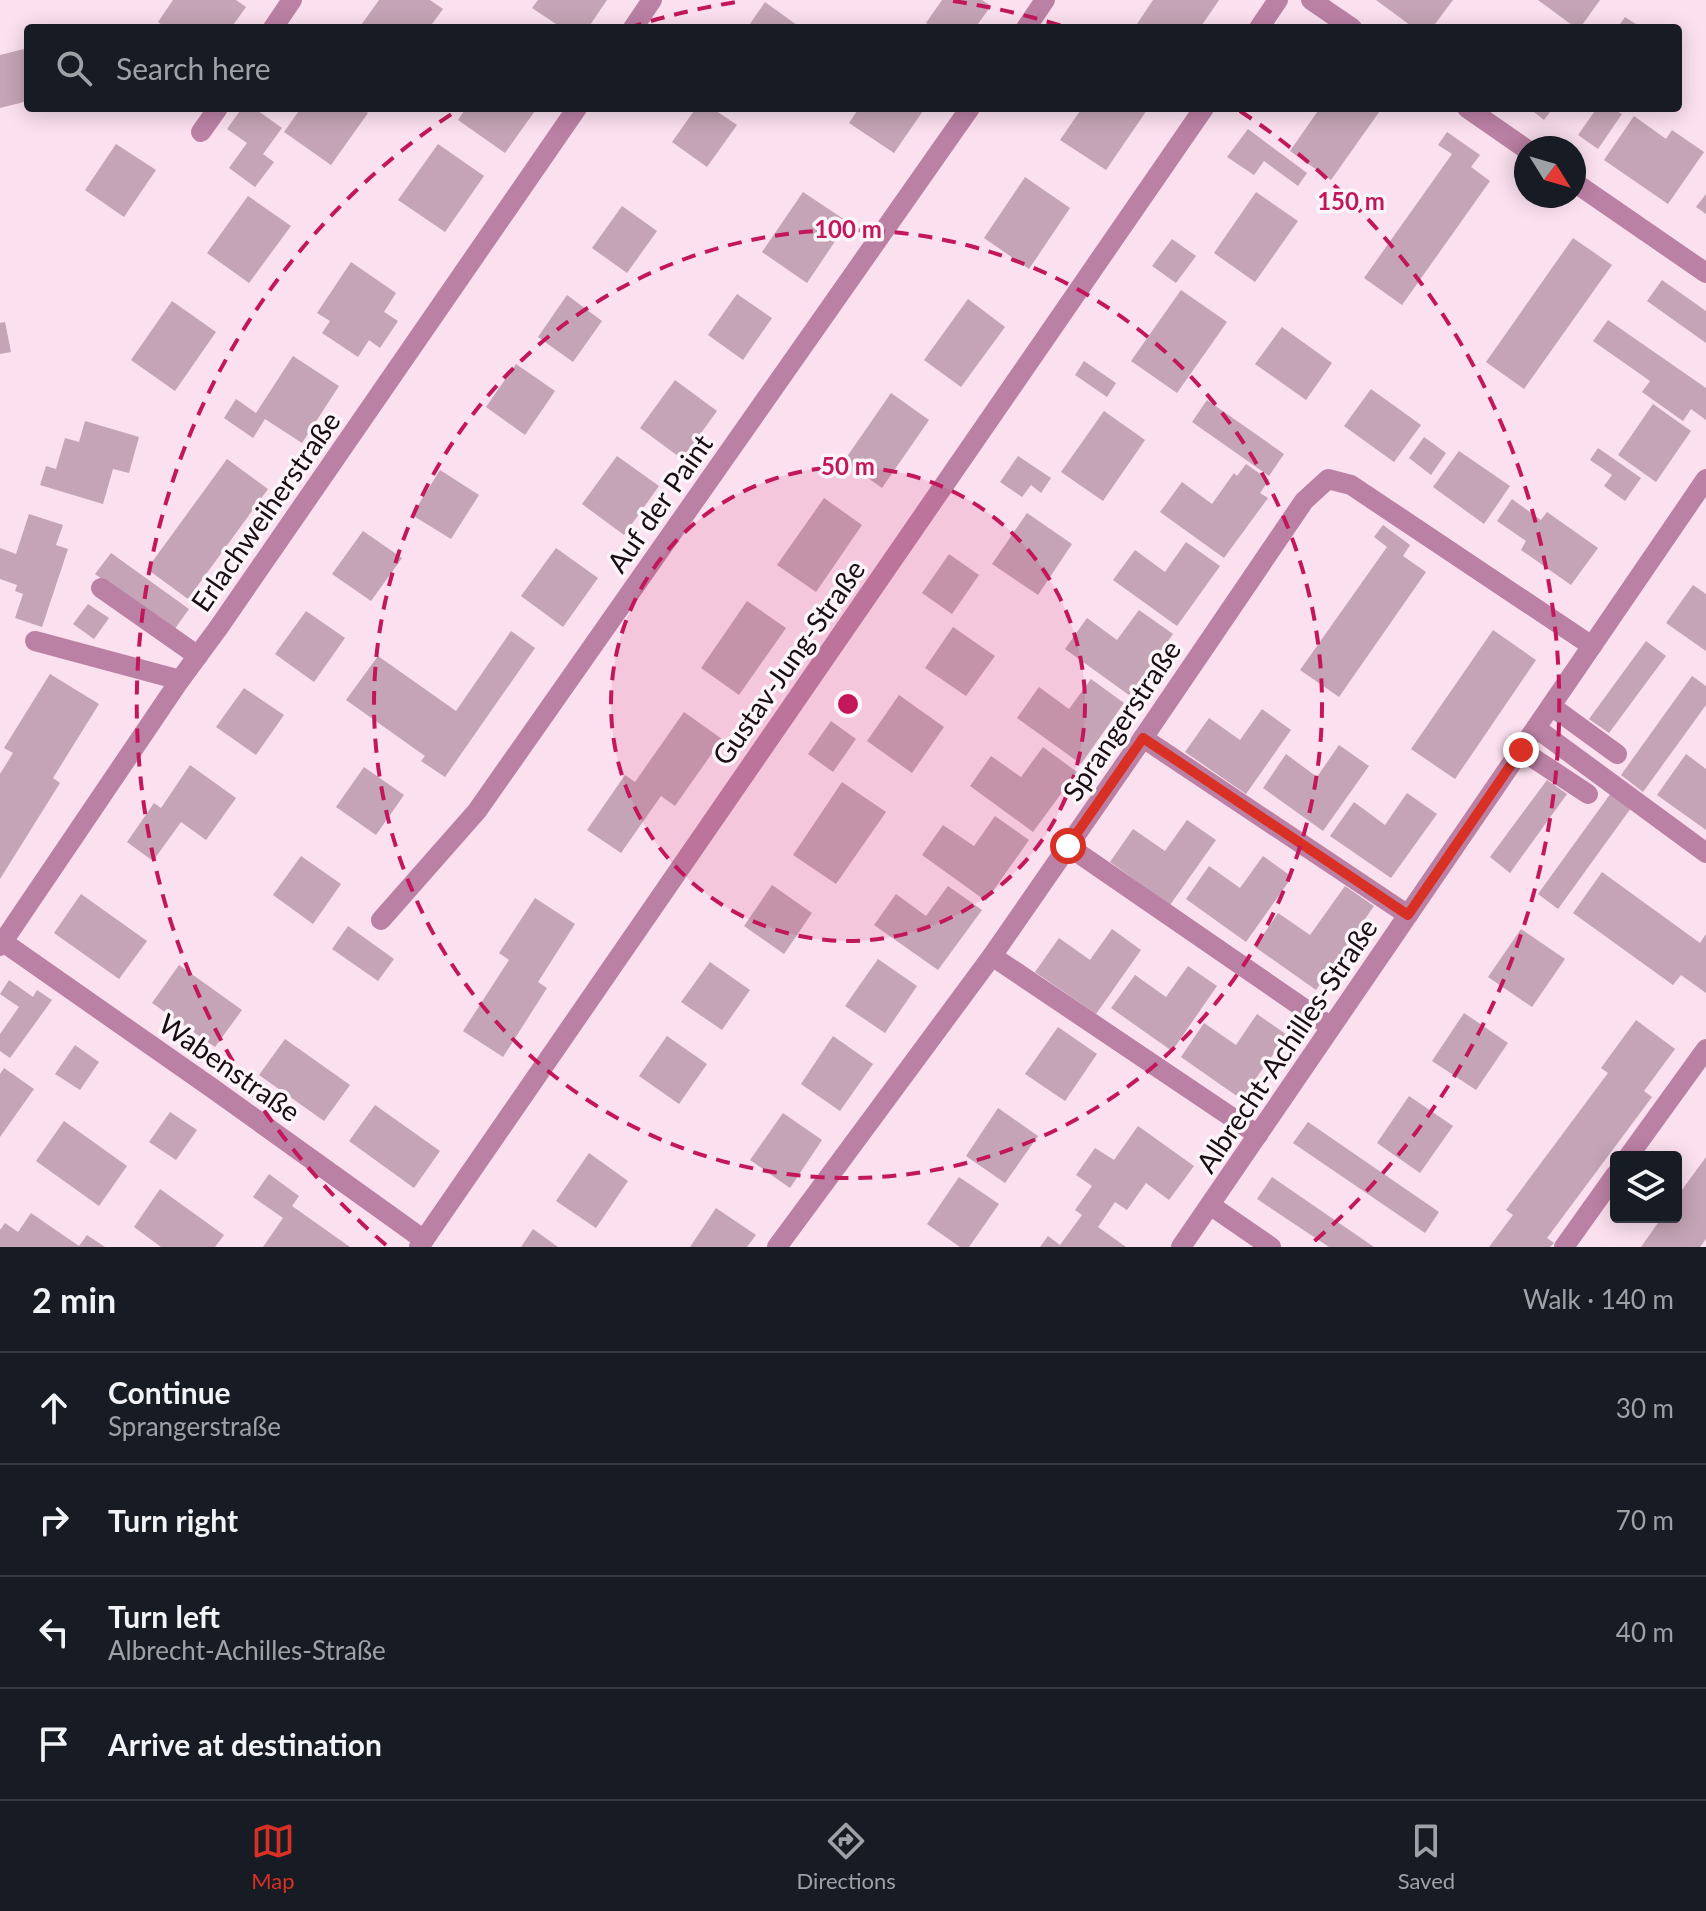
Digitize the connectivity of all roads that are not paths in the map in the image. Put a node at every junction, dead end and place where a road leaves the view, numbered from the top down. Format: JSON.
{"nodes":[{"id":1,"x":292,"y":0,"type":"edge"},
{"id":2,"x":652,"y":0,"type":"edge"},
{"id":3,"x":1045,"y":0,"type":"edge"},
{"id":4,"x":1278,"y":0,"type":"edge"},
{"id":5,"x":1311,"y":0,"type":"edge"},
{"id":6,"x":276,"y":24,"type":"edge"},
{"id":7,"x":636,"y":24,"type":"edge"},
{"id":8,"x":1029,"y":24,"type":"edge"},
{"id":9,"x":1262,"y":24,"type":"edge"},
{"id":10,"x":1346,"y":24,"type":"edge"},
{"id":11,"x":215,"y":112,"type":"edge"},
{"id":12,"x":574,"y":112,"type":"edge"},
{"id":13,"x":967,"y":112,"type":"edge"},
{"id":14,"x":1201,"y":112,"type":"edge"},
{"id":15,"x":1473,"y":112,"type":"edge"},
{"id":16,"x":201,"y":132,"type":"dead end"},
{"id":17,"x":1514,"y":141,"type":"edge"},
{"id":18,"x":1586,"y":190,"type":"edge"},
{"id":19,"x":1706,"y":273,"type":"edge"},
{"id":20,"x":1706,"y":479,"type":"edge"},
{"id":21,"x":101,"y":588,"type":"dead end"},
{"id":22,"x":35,"y":641,"type":"dead end"},
{"id":23,"x":1592,"y":646,"type":"junction"},
{"id":24,"x":198,"y":656,"type":"junction"},
{"id":25,"x":180,"y":680,"type":"junction"},
{"id":26,"x":1551,"y":706,"type":"junction"},
{"id":27,"x":1536,"y":728,"type":"junction"},
{"id":28,"x":1143,"y":738,"type":"junction"},
{"id":29,"x":1521,"y":750,"type":"junction"},
{"id":30,"x":1617,"y":754,"type":"dead end"},
{"id":31,"x":1588,"y":794,"type":"dead end"},
{"id":32,"x":1068,"y":846,"type":"junction"},
{"id":33,"x":1706,"y":853,"type":"edge"},
{"id":34,"x":1408,"y":915,"type":"junction"},
{"id":35,"x":381,"y":920,"type":"dead end"},
{"id":36,"x":2,"y":944,"type":"edge"},
{"id":37,"x":992,"y":956,"type":"junction"},
{"id":38,"x":1331,"y":1027,"type":"junction"},
{"id":39,"x":1706,"y":1049,"type":"edge"},
{"id":40,"x":1258,"y":1135,"type":"junction"},
{"id":41,"x":1632,"y":1151,"type":"edge"},
{"id":42,"x":1610,"y":1182,"type":"edge"},
{"id":43,"x":1210,"y":1205,"type":"junction"},
{"id":44,"x":421,"y":1244,"type":"edge"},
{"id":45,"x":777,"y":1247,"type":"edge"},
{"id":46,"x":1181,"y":1247,"type":"edge"},
{"id":47,"x":1271,"y":1247,"type":"edge"},
{"id":48,"x":1564,"y":1247,"type":"edge"}],
"edges":[{"from":1,"to":6,"type":"street"},
{"from":2,"to":7,"type":"street"},
{"from":3,"to":8,"type":"street"},
{"from":4,"to":9,"type":"street"},
{"from":5,"to":10,"type":"street"},
{"from":11,"to":16,"type":"street"},
{"from":12,"to":24,"type":"street","name":"Erlachweiherstraße"},
{"from":13,"to":35,"type":"street","name":"Auf der Paint"},
{"from":14,"to":44,"type":"street","name":"Gustav-Jung-Straße"},
{"from":15,"to":17,"type":"street"},
{"from":18,"to":19,"type":"street"},
{"from":20,"to":23,"type":"street","name":"Albrecht-Achilles-Straße"},
{"from":21,"to":24,"type":"street"},
{"from":22,"to":25,"type":"street"},
{"from":23,"to":26,"type":"street","name":"Albrecht-Achilles-Straße"},
{"from":23,"to":28,"type":"street","name":"Sprangerstraße"},
{"from":24,"to":25,"type":"street","name":"Erlachweiherstraße"},
{"from":25,"to":36,"type":"street","name":"Erlachweiherstraße"},
{"from":26,"to":27,"type":"street","name":"Albrecht-Achilles-Straße"},
{"from":26,"to":30,"type":"street"},
{"from":27,"to":29,"type":"street","name":"Albrecht-Achilles-Straße"},
{"from":27,"to":33,"type":"street"},
{"from":28,"to":32,"type":"street","name":"Sprangerstraße"},
{"from":28,"to":34,"type":"street"},
{"from":29,"to":31,"type":"street"},
{"from":29,"to":34,"type":"street","name":"Albrecht-Achilles-Straße"},
{"from":32,"to":37,"type":"street","name":"Sprangerstraße"},
{"from":32,"to":38,"type":"street"},
{"from":34,"to":38,"type":"street","name":"Albrecht-Achilles-Straße"},
{"from":36,"to":44,"type":"street","name":"Wabenstraße"},
{"from":37,"to":40,"type":"street"},
{"from":37,"to":45,"type":"street","name":"Sprangerstraße"},
{"from":38,"to":40,"type":"street","name":"Albrecht-Achilles-Straße"},
{"from":39,"to":41,"type":"street"},
{"from":40,"to":43,"type":"street","name":"Albrecht-Achilles-Straße"},
{"from":42,"to":48,"type":"street"},
{"from":43,"to":46,"type":"street","name":"Albrecht-Achilles-Straße"},
{"from":43,"to":47,"type":"street","name":"Albrecht-Achilles-Straße"}]}
